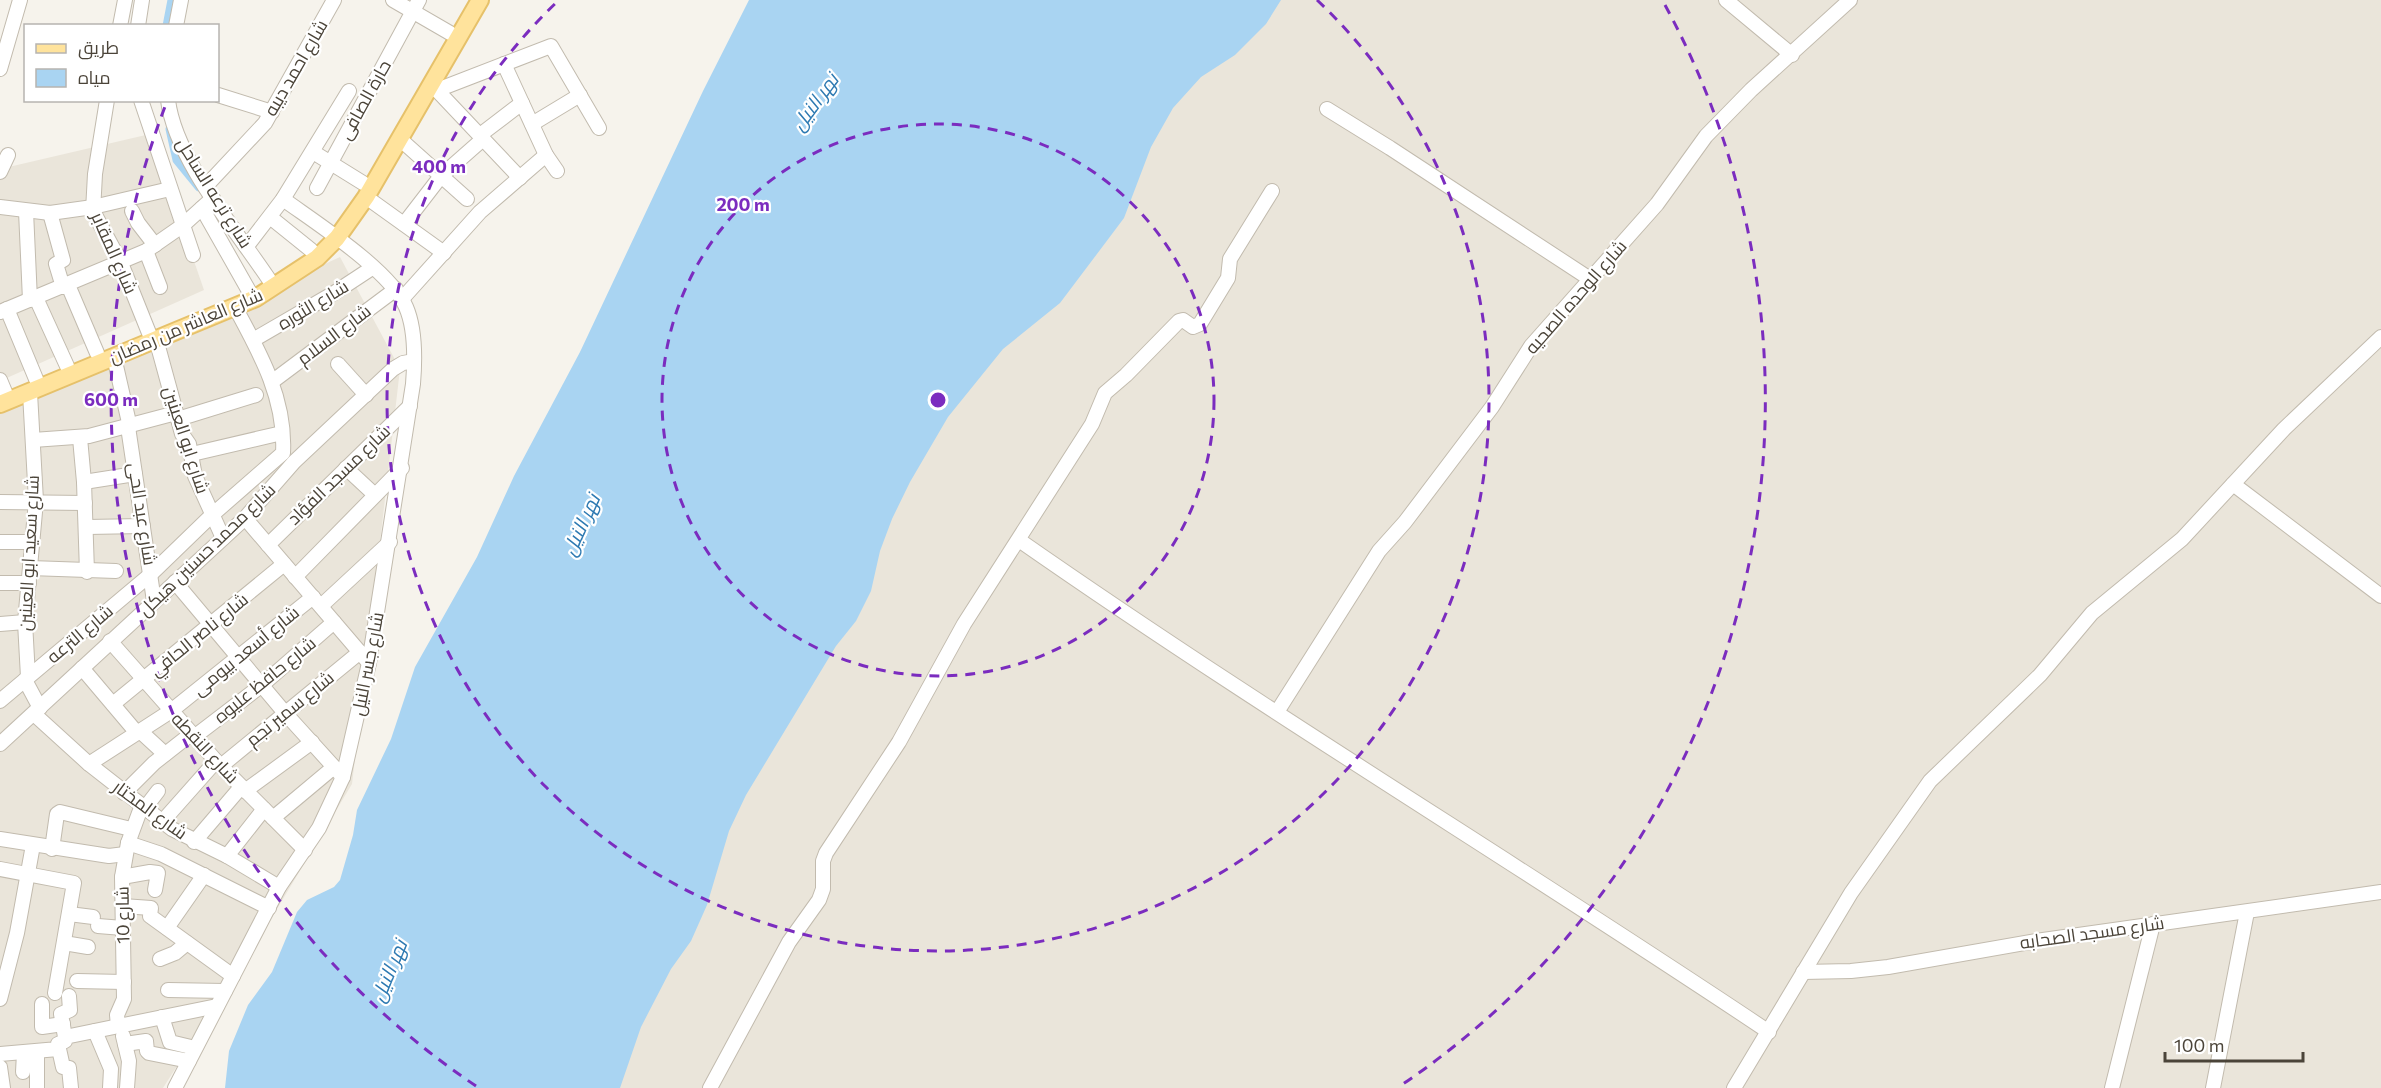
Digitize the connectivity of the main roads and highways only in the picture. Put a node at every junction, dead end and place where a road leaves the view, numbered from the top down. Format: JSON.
{"nodes":[{"id":1,"x":469,"y":0,"type":"edge"},
{"id":2,"x":480,"y":0,"type":"edge"},
{"id":3,"x":364,"y":190,"type":"junction"},
{"id":4,"x":333,"y":235,"type":"junction"},
{"id":5,"x":152,"y":336,"type":"junction"},
{"id":6,"x":33,"y":386,"type":"junction"},
{"id":7,"x":1,"y":393,"type":"edge"}],
"edges":[{"from":1,"to":3,"type":"main road","name":"شارع العاشر من رمضان"},
{"from":2,"to":3,"type":"main road","name":"شارع العاشر من رمضان"},
{"from":3,"to":4,"type":"main road","name":"شارع العاشر من رمضان"},
{"from":4,"to":5,"type":"main road","name":"شارع العاشر من رمضان"},
{"from":4,"to":5,"type":"main road","name":"شارع العاشر من رمضان"},
{"from":5,"to":6,"type":"main road","name":"شارع العاشر من رمضان"},
{"from":5,"to":6,"type":"main road","name":"شارع العاشر من رمضان"},
{"from":6,"to":7,"type":"main road","name":"شارع العاشر من رمضان"}]}
